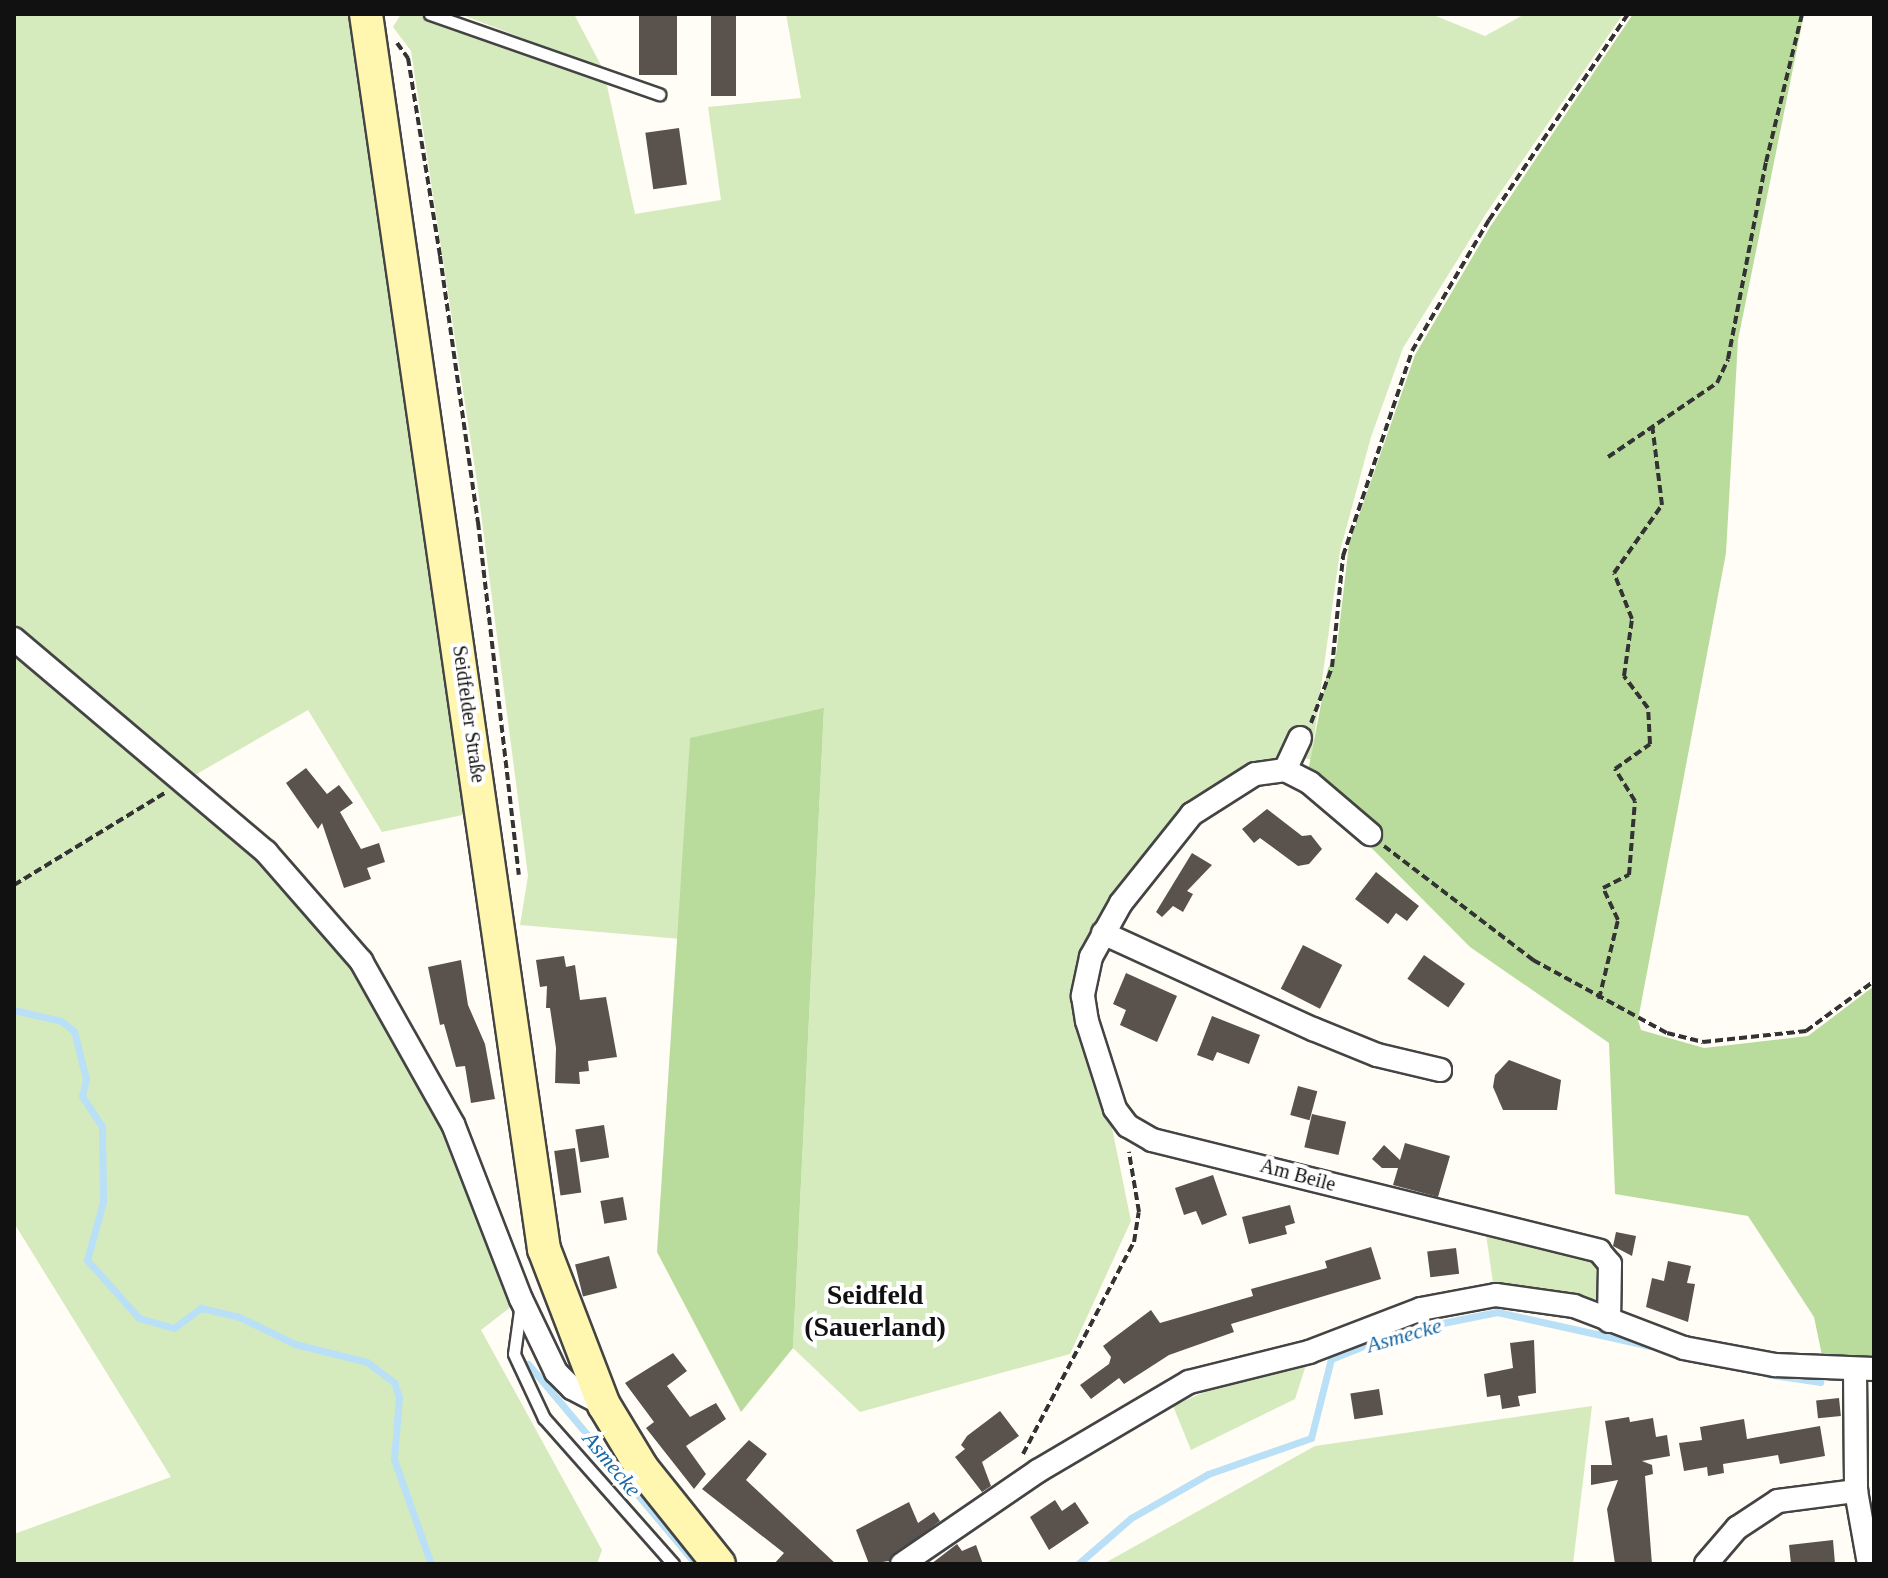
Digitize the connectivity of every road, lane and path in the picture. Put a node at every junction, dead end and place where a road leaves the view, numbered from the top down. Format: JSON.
{"nodes":[{"id":1,"x":366,"y":14,"type":"edge"},
{"id":2,"x":430,"y":14,"type":"edge"},
{"id":3,"x":1628,"y":14,"type":"edge"},
{"id":4,"x":1802,"y":14,"type":"edge"},
{"id":5,"x":394,"y":38,"type":"dead end"},
{"id":6,"x":659,"y":94,"type":"dead end"},
{"id":7,"x":1652,"y":424,"type":"junction"},
{"id":8,"x":1608,"y":457,"type":"dead end"},
{"id":9,"x":14,"y":639,"type":"edge"},
{"id":10,"x":1300,"y":738,"type":"joint"},
{"id":11,"x":1285,"y":770,"type":"junction"},
{"id":12,"x":180,"y":783,"type":"junction"},
{"id":13,"x":1370,"y":834,"type":"joint"},
{"id":14,"x":520,"y":883,"type":"dead end"},
{"id":15,"x":14,"y":885,"type":"edge"},
{"id":16,"x":1103,"y":933,"type":"junction"},
{"id":17,"x":1874,"y":981,"type":"edge"},
{"id":18,"x":1599,"y":999,"type":"junction"},
{"id":19,"x":1440,"y":1070,"type":"dead end"},
{"id":20,"x":1128,"y":1126,"type":"junction"},
{"id":21,"x":521,"y":1299,"type":"junction"},
{"id":22,"x":1609,"y":1321,"type":"junction"},
{"id":23,"x":1864,"y":1369,"type":"edge"},
{"id":24,"x":604,"y":1405,"type":"junction"},
{"id":25,"x":1856,"y":1491,"type":"junction"},
{"id":26,"x":1001,"y":1495,"type":"junction"},
{"id":27,"x":673,"y":1564,"type":"edge"},
{"id":28,"x":719,"y":1564,"type":"edge"},
{"id":29,"x":902,"y":1564,"type":"edge"},
{"id":30,"x":1706,"y":1564,"type":"edge"},
{"id":31,"x":1869,"y":1564,"type":"edge"}],
"edges":[{"from":1,"to":24,"type":"main road","name":"Seidfelder Straße"},
{"from":2,"to":6,"type":"lane"},
{"from":3,"to":10,"type":"path"},
{"from":4,"to":7,"type":"path"},
{"from":5,"to":14,"type":"path"},
{"from":7,"to":8,"type":"path"},
{"from":7,"to":18,"type":"path"},
{"from":9,"to":12,"type":"street","name":"Seidfelder Straße"},
{"from":10,"to":11,"type":"street"},
{"from":11,"to":13,"type":"street"},
{"from":11,"to":16,"type":"street"},
{"from":12,"to":15,"type":"path"},
{"from":12,"to":21,"type":"street","name":"Seidfelder Straße"},
{"from":13,"to":18,"type":"path"},
{"from":16,"to":19,"type":"street"},
{"from":16,"to":20,"type":"street"},
{"from":17,"to":18,"type":"path"},
{"from":20,"to":22,"type":"street","name":"Am Beile"},
{"from":20,"to":26,"type":"path"},
{"from":21,"to":24,"type":"street","name":"Seidfelder Straße"},
{"from":21,"to":27,"type":"lane"},
{"from":22,"to":23,"type":"street"},
{"from":22,"to":26,"type":"street"},
{"from":23,"to":25,"type":"street"},
{"from":24,"to":28,"type":"main road","name":"Seidfelder Straße"},
{"from":25,"to":30,"type":"street"},
{"from":25,"to":31,"type":"street"},
{"from":26,"to":29,"type":"street"}]}
